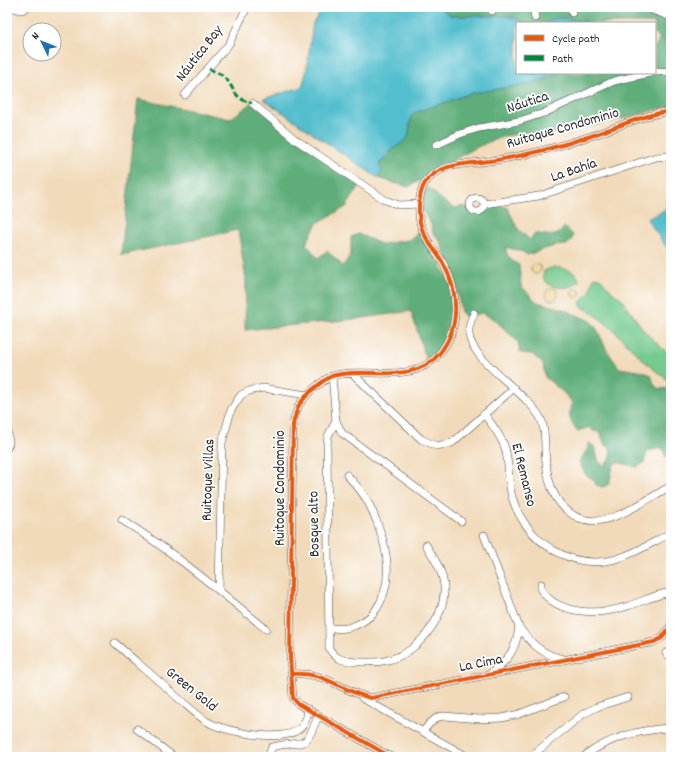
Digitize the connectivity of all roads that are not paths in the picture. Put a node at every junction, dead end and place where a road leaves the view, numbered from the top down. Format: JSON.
{"nodes":[{"id":1,"x":9,"y":7,"type":"edge"},
{"id":2,"x":27,"y":7,"type":"edge"},
{"id":3,"x":247,"y":7,"type":"edge"},
{"id":4,"x":533,"y":7,"type":"edge"},
{"id":5,"x":644,"y":7,"type":"edge"},
{"id":6,"x":671,"y":17,"type":"edge"},
{"id":7,"x":535,"y":18,"type":"dead end"},
{"id":8,"x":670,"y":71,"type":"edge"},
{"id":9,"x":656,"y":72,"type":"edge"},
{"id":10,"x":646,"y":74,"type":"edge"},
{"id":11,"x":185,"y":95,"type":"dead end"},
{"id":12,"x":252,"y":103,"type":"dead end"},
{"id":13,"x":671,"y":111,"type":"edge"},
{"id":14,"x":436,"y":145,"type":"dead end"},
{"id":15,"x":671,"y":156,"type":"edge"},
{"id":16,"x":419,"y":204,"type":"junction"},
{"id":17,"x":484,"y":204,"type":"dead end"},
{"id":18,"x":474,"y":313,"type":"dead end"},
{"id":19,"x":353,"y":374,"type":"junction"},
{"id":20,"x":332,"y":376,"type":"junction"},
{"id":21,"x":514,"y":388,"type":"junction"},
{"id":22,"x":308,"y":395,"type":"junction"},
{"id":23,"x":484,"y":414,"type":"junction"},
{"id":24,"x":336,"y":421,"type":"junction"},
{"id":25,"x":7,"y":430,"type":"edge"},
{"id":26,"x":7,"y":448,"type":"edge"},
{"id":27,"x":347,"y":475,"type":"dead end"},
{"id":28,"x":671,"y":486,"type":"edge"},
{"id":29,"x":122,"y":520,"type":"dead end"},
{"id":30,"x":461,"y":521,"type":"dead end"},
{"id":31,"x":671,"y":533,"type":"edge"},
{"id":32,"x":484,"y":535,"type":"dead end"},
{"id":33,"x":426,"y":545,"type":"dead end"},
{"id":34,"x":541,"y":584,"type":"dead end"},
{"id":35,"x":219,"y":591,"type":"junction"},
{"id":36,"x":671,"y":594,"type":"edge"},
{"id":37,"x":671,"y":625,"type":"edge"},
{"id":38,"x":519,"y":627,"type":"junction"},
{"id":39,"x":328,"y":628,"type":"junction"},
{"id":40,"x":266,"y":629,"type":"dead end"},
{"id":41,"x":115,"y":643,"type":"dead end"},
{"id":42,"x":570,"y":660,"type":"junction"},
{"id":43,"x":292,"y":674,"type":"junction"},
{"id":44,"x":489,"y":674,"type":"junction"},
{"id":45,"x":354,"y":694,"type":"junction"},
{"id":46,"x":564,"y":697,"type":"dead end"},
{"id":47,"x":628,"y":697,"type":"dead end"},
{"id":48,"x":308,"y":710,"type":"junction"},
{"id":49,"x":318,"y":716,"type":"junction"},
{"id":50,"x":305,"y":723,"type":"junction"},
{"id":51,"x":671,"y":728,"type":"edge"},
{"id":52,"x":137,"y":729,"type":"dead end"},
{"id":53,"x":312,"y":732,"type":"junction"},
{"id":54,"x":423,"y":732,"type":"junction"},
{"id":55,"x":174,"y":757,"type":"edge"},
{"id":56,"x":268,"y":757,"type":"edge"},
{"id":57,"x":391,"y":757,"type":"edge"},
{"id":58,"x":468,"y":757,"type":"edge"},
{"id":59,"x":530,"y":757,"type":"edge"},
{"id":60,"x":583,"y":757,"type":"edge"}],
"edges":[{"from":1,"to":2,"type":"street"},
{"from":3,"to":11,"type":"street","name":"Náutica Bay"},
{"from":4,"to":7,"type":"street"},
{"from":5,"to":6,"type":"street"},
{"from":8,"to":9,"type":"street"},
{"from":10,"to":14,"type":"street","name":"Náutica"},
{"from":12,"to":16,"type":"street"},
{"from":13,"to":16,"type":"street","name":"Ruitoque Condominio"},
{"from":15,"to":17,"type":"street","name":"La Bahía"},
{"from":16,"to":19,"type":"street","name":"Ruitoque Condominio"},
{"from":18,"to":21,"type":"street","name":"El Remanso"},
{"from":19,"to":20,"type":"street","name":"Ruitoque Condominio"},
{"from":19,"to":23,"type":"street"},
{"from":20,"to":22,"type":"street","name":"Ruitoque Condominio"},
{"from":20,"to":24,"type":"street","name":"Bosque alto"},
{"from":21,"to":23,"type":"street"},
{"from":21,"to":28,"type":"street","name":"El Remanso"},
{"from":22,"to":35,"type":"street","name":"Ruitoque Villas"},
{"from":22,"to":43,"type":"street","name":"Ruitoque Condominio"},
{"from":23,"to":31,"type":"street","name":"El Remanso"},
{"from":24,"to":30,"type":"street"},
{"from":24,"to":39,"type":"street","name":"Bosque alto"},
{"from":25,"to":26,"type":"street"},
{"from":27,"to":39,"type":"street"},
{"from":29,"to":35,"type":"street"},
{"from":32,"to":38,"type":"street","name":"La Cima"},
{"from":33,"to":39,"type":"street","name":"Bosque alto"},
{"from":34,"to":36,"type":"street"},
{"from":35,"to":40,"type":"street"},
{"from":37,"to":42,"type":"street","name":"La Cima"},
{"from":38,"to":42,"type":"street","name":"La Cima"},
{"from":38,"to":44,"type":"street","name":"La Cima"},
{"from":41,"to":50,"type":"street","name":"Green Gold"},
{"from":42,"to":44,"type":"street","name":"La Cima"},
{"from":43,"to":45,"type":"street","name":"La Cima"},
{"from":43,"to":48,"type":"street","name":"Ruitoque Condominio"},
{"from":44,"to":45,"type":"street","name":"La Cima"},
{"from":45,"to":54,"type":"street","name":"La Cima"},
{"from":46,"to":54,"type":"street"},
{"from":47,"to":59,"type":"street"},
{"from":48,"to":49,"type":"street","name":"Ruitoque Condominio"},
{"from":48,"to":50,"type":"street"},
{"from":49,"to":53,"type":"street"},
{"from":49,"to":57,"type":"street","name":"Ruitoque Condominio"},
{"from":50,"to":53,"type":"street"},
{"from":51,"to":60,"type":"street"},
{"from":52,"to":55,"type":"street"},
{"from":53,"to":56,"type":"street"},
{"from":54,"to":58,"type":"street","name":"La Cima"}]}
